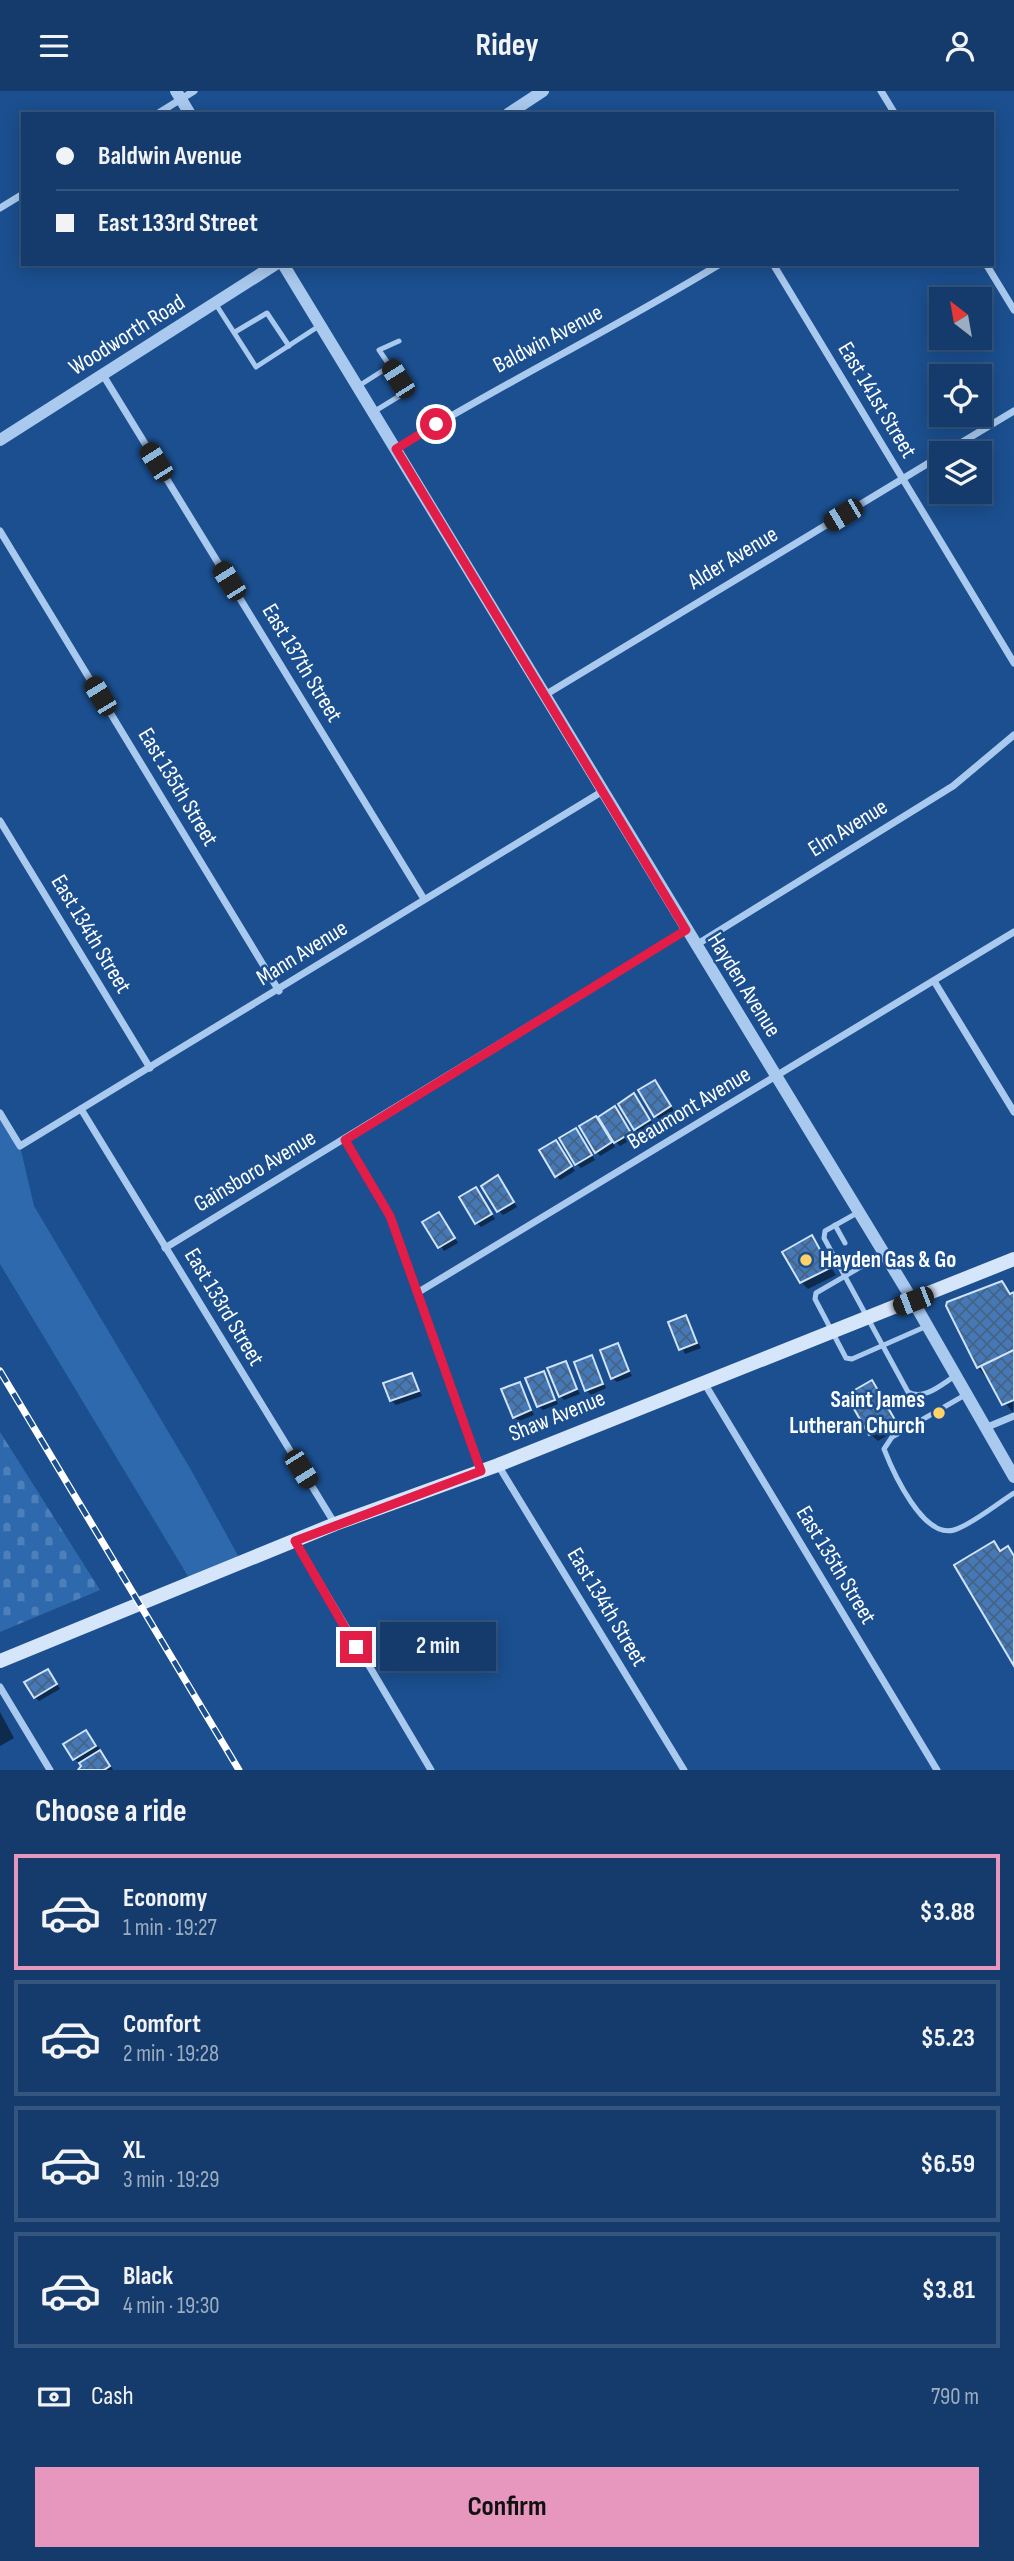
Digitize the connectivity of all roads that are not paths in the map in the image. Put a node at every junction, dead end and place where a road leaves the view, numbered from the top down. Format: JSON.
{"nodes":[{"id":1,"x":194,"y":91,"type":"edge"},
{"id":2,"x":543,"y":91,"type":"edge"},
{"id":3,"x":881,"y":91,"type":"edge"},
{"id":4,"x":179,"y":95,"type":"edge"},
{"id":5,"x":159,"y":112,"type":"edge"},
{"id":6,"x":189,"y":112,"type":"edge"},
{"id":7,"x":511,"y":112,"type":"edge"},
{"id":8,"x":894,"y":112,"type":"edge"},
{"id":9,"x":21,"y":195,"type":"edge"},
{"id":10,"x":0,"y":208,"type":"edge"},
{"id":11,"x":273,"y":266,"type":"edge"},
{"id":12,"x":284,"y":266,"type":"edge"},
{"id":13,"x":717,"y":266,"type":"edge"},
{"id":14,"x":774,"y":266,"type":"edge"},
{"id":15,"x":987,"y":266,"type":"edge"},
{"id":16,"x":215,"y":303,"type":"junction"},
{"id":17,"x":1014,"y":310,"type":"edge"},
{"id":18,"x":320,"y":326,"type":"junction"},
{"id":19,"x":234,"y":332,"type":"junction"},
{"id":20,"x":399,"y":341,"type":"dead end"},
{"id":21,"x":289,"y":346,"type":"junction"},
{"id":22,"x":390,"y":366,"type":"junction"},
{"id":23,"x":103,"y":375,"type":"junction"},
{"id":24,"x":357,"y":387,"type":"junction"},
{"id":25,"x":1014,"y":411,"type":"edge"},
{"id":26,"x":373,"y":412,"type":"junction"},
{"id":27,"x":0,"y":440,"type":"edge"},
{"id":28,"x":964,"y":441,"type":"edge"},
{"id":29,"x":396,"y":449,"type":"junction"},
{"id":30,"x":929,"y":463,"type":"edge"},
{"id":31,"x":902,"y":479,"type":"junction"},
{"id":32,"x":0,"y":531,"type":"edge"},
{"id":33,"x":1014,"y":663,"type":"edge"},
{"id":34,"x":545,"y":695,"type":"junction"},
{"id":35,"x":1014,"y":735,"type":"edge"},
{"id":36,"x":603,"y":792,"type":"junction"},
{"id":37,"x":0,"y":821,"type":"edge"},
{"id":38,"x":424,"y":899,"type":"junction"},
{"id":39,"x":686,"y":930,"type":"junction"},
{"id":40,"x":1014,"y":932,"type":"edge"},
{"id":41,"x":695,"y":945,"type":"junction"},
{"id":42,"x":934,"y":981,"type":"junction"},
{"id":43,"x":279,"y":991,"type":"junction"},
{"id":44,"x":150,"y":1067,"type":"junction"},
{"id":45,"x":777,"y":1078,"type":"junction"},
{"id":46,"x":82,"y":1109,"type":"junction"},
{"id":47,"x":1014,"y":1112,"type":"edge"},
{"id":48,"x":0,"y":1113,"type":"edge"},
{"id":49,"x":345,"y":1140,"type":"junction"},
{"id":50,"x":858,"y":1212,"type":"junction"},
{"id":51,"x":835,"y":1225,"type":"junction"},
{"id":52,"x":845,"y":1243,"type":"dead end"},
{"id":53,"x":165,"y":1248,"type":"junction"},
{"id":54,"x":884,"y":1254,"type":"junction"},
{"id":55,"x":1014,"y":1259,"type":"edge"},
{"id":56,"x":856,"y":1261,"type":"dead end"},
{"id":57,"x":860,"y":1268,"type":"junction"},
{"id":58,"x":846,"y":1276,"type":"junction"},
{"id":59,"x":855,"y":1292,"type":"junction"},
{"id":60,"x":417,"y":1293,"type":"junction"},
{"id":61,"x":848,"y":1295,"type":"dead end"},
{"id":62,"x":913,"y":1301,"type":"junction"},
{"id":63,"x":828,"y":1304,"type":"dead end"},
{"id":64,"x":819,"y":1307,"type":"junction"},
{"id":65,"x":870,"y":1318,"type":"junction"},
{"id":66,"x":927,"y":1327,"type":"junction"},
{"id":67,"x":833,"y":1332,"type":"junction"},
{"id":68,"x":883,"y":1346,"type":"junction"},
{"id":69,"x":955,"y":1376,"type":"junction"},
{"id":70,"x":702,"y":1380,"type":"junction"},
{"id":71,"x":966,"y":1394,"type":"junction"},
{"id":72,"x":1014,"y":1416,"type":"edge"},
{"id":73,"x":985,"y":1428,"type":"junction"},
{"id":74,"x":498,"y":1465,"type":"junction"},
{"id":75,"x":481,"y":1471,"type":"junction"},
{"id":76,"x":1014,"y":1478,"type":"edge"},
{"id":77,"x":1014,"y":1493,"type":"edge"},
{"id":78,"x":335,"y":1524,"type":"junction"},
{"id":79,"x":295,"y":1541,"type":"junction"},
{"id":80,"x":0,"y":1661,"type":"edge"},
{"id":81,"x":0,"y":1687,"type":"edge"},
{"id":82,"x":50,"y":1770,"type":"edge"},
{"id":83,"x":431,"y":1770,"type":"edge"},
{"id":84,"x":684,"y":1770,"type":"edge"},
{"id":85,"x":937,"y":1770,"type":"edge"}],
"edges":[{"from":1,"to":4,"type":"street"},
{"from":2,"to":7,"type":"street"},
{"from":3,"to":8,"type":"street"},
{"from":4,"to":5,"type":"street"},
{"from":4,"to":6,"type":"street"},
{"from":9,"to":10,"type":"street"},
{"from":11,"to":16,"type":"street","name":"Woodworth Road"},
{"from":12,"to":18,"type":"street","name":"Hayden Avenue"},
{"from":13,"to":29,"type":"street","name":"Baldwin Avenue"},
{"from":14,"to":31,"type":"street","name":"East 141st Street"},
{"from":15,"to":17,"type":"street"},
{"from":16,"to":19,"type":"lane"},
{"from":16,"to":23,"type":"street","name":"Woodworth Road"},
{"from":18,"to":21,"type":"lane"},
{"from":18,"to":24,"type":"street","name":"Hayden Avenue"},
{"from":19,"to":21,"type":"lane"},
{"from":19,"to":21,"type":"lane"},
{"from":20,"to":22,"type":"lane"},
{"from":22,"to":24,"type":"lane"},
{"from":22,"to":26,"type":"lane"},
{"from":23,"to":27,"type":"street","name":"Woodworth Road"},
{"from":23,"to":38,"type":"street","name":"East 137th Street"},
{"from":24,"to":26,"type":"street","name":"Hayden Avenue"},
{"from":25,"to":28,"type":"street","name":"Alder Avenue"},
{"from":26,"to":29,"type":"street","name":"Hayden Avenue"},
{"from":29,"to":34,"type":"street","name":"Hayden Avenue"},
{"from":30,"to":31,"type":"street","name":"Alder Avenue"},
{"from":31,"to":33,"type":"street","name":"East 141st Street"},
{"from":31,"to":34,"type":"street","name":"Alder Avenue"},
{"from":32,"to":43,"type":"street","name":"East 135th Street"},
{"from":34,"to":36,"type":"street","name":"Hayden Avenue"},
{"from":35,"to":41,"type":"street","name":"Elm Avenue"},
{"from":36,"to":38,"type":"street","name":"Mann Avenue"},
{"from":36,"to":39,"type":"street","name":"Hayden Avenue"},
{"from":37,"to":44,"type":"street","name":"East 134th Street"},
{"from":38,"to":43,"type":"street","name":"Mann Avenue"},
{"from":39,"to":41,"type":"street","name":"Hayden Avenue"},
{"from":39,"to":49,"type":"street","name":"Gainsboro Avenue"},
{"from":40,"to":42,"type":"street","name":"Beaumont Avenue"},
{"from":41,"to":45,"type":"street","name":"Hayden Avenue"},
{"from":42,"to":45,"type":"street","name":"Beaumont Avenue"},
{"from":42,"to":47,"type":"street"},
{"from":43,"to":44,"type":"street","name":"Mann Avenue"},
{"from":44,"to":46,"type":"street","name":"Mann Avenue"},
{"from":45,"to":50,"type":"street","name":"Hayden Avenue"},
{"from":45,"to":60,"type":"street","name":"Beaumont Avenue"},
{"from":46,"to":48,"type":"street","name":"Mann Avenue"},
{"from":46,"to":53,"type":"street","name":"East 133rd Street"},
{"from":49,"to":53,"type":"street","name":"Gainsboro Avenue"},
{"from":49,"to":60,"type":"street"},
{"from":50,"to":51,"type":"lane"},
{"from":50,"to":54,"type":"street","name":"Hayden Avenue"},
{"from":51,"to":52,"type":"lane"},
{"from":51,"to":58,"type":"lane"},
{"from":53,"to":78,"type":"street","name":"East 133rd Street"},
{"from":54,"to":57,"type":"lane"},
{"from":54,"to":62,"type":"street","name":"Hayden Avenue"},
{"from":55,"to":62,"type":"main road","name":"Shaw Avenue"},
{"from":56,"to":57,"type":"lane"},
{"from":57,"to":58,"type":"lane"},
{"from":58,"to":59,"type":"lane"},
{"from":58,"to":64,"type":"lane"},
{"from":59,"to":61,"type":"lane"},
{"from":59,"to":65,"type":"lane"},
{"from":60,"to":75,"type":"street"},
{"from":62,"to":65,"type":"main road","name":"Shaw Avenue"},
{"from":62,"to":66,"type":"street","name":"Hayden Avenue"},
{"from":63,"to":64,"type":"lane"},
{"from":64,"to":67,"type":"lane"},
{"from":65,"to":67,"type":"main road","name":"Shaw Avenue"},
{"from":65,"to":68,"type":"lane"},
{"from":66,"to":68,"type":"lane"},
{"from":66,"to":69,"type":"street","name":"Hayden Avenue"},
{"from":67,"to":68,"type":"lane"},
{"from":67,"to":70,"type":"main road","name":"Shaw Avenue"},
{"from":68,"to":69,"type":"lane"},
{"from":69,"to":71,"type":"street","name":"Hayden Avenue"},
{"from":70,"to":74,"type":"main road","name":"Shaw Avenue"},
{"from":70,"to":85,"type":"street","name":"East 135th Street"},
{"from":71,"to":73,"type":"street","name":"Hayden Avenue"},
{"from":71,"to":77,"type":"lane"},
{"from":72,"to":73,"type":"street"},
{"from":73,"to":76,"type":"street","name":"Hayden Avenue"},
{"from":74,"to":75,"type":"main road","name":"Shaw Avenue"},
{"from":74,"to":84,"type":"street","name":"East 134th Street"},
{"from":75,"to":78,"type":"main road","name":"Shaw Avenue"},
{"from":78,"to":79,"type":"main road","name":"Shaw Avenue"},
{"from":79,"to":80,"type":"main road","name":"Shaw Avenue"},
{"from":79,"to":83,"type":"street"},
{"from":81,"to":82,"type":"street"}]}
